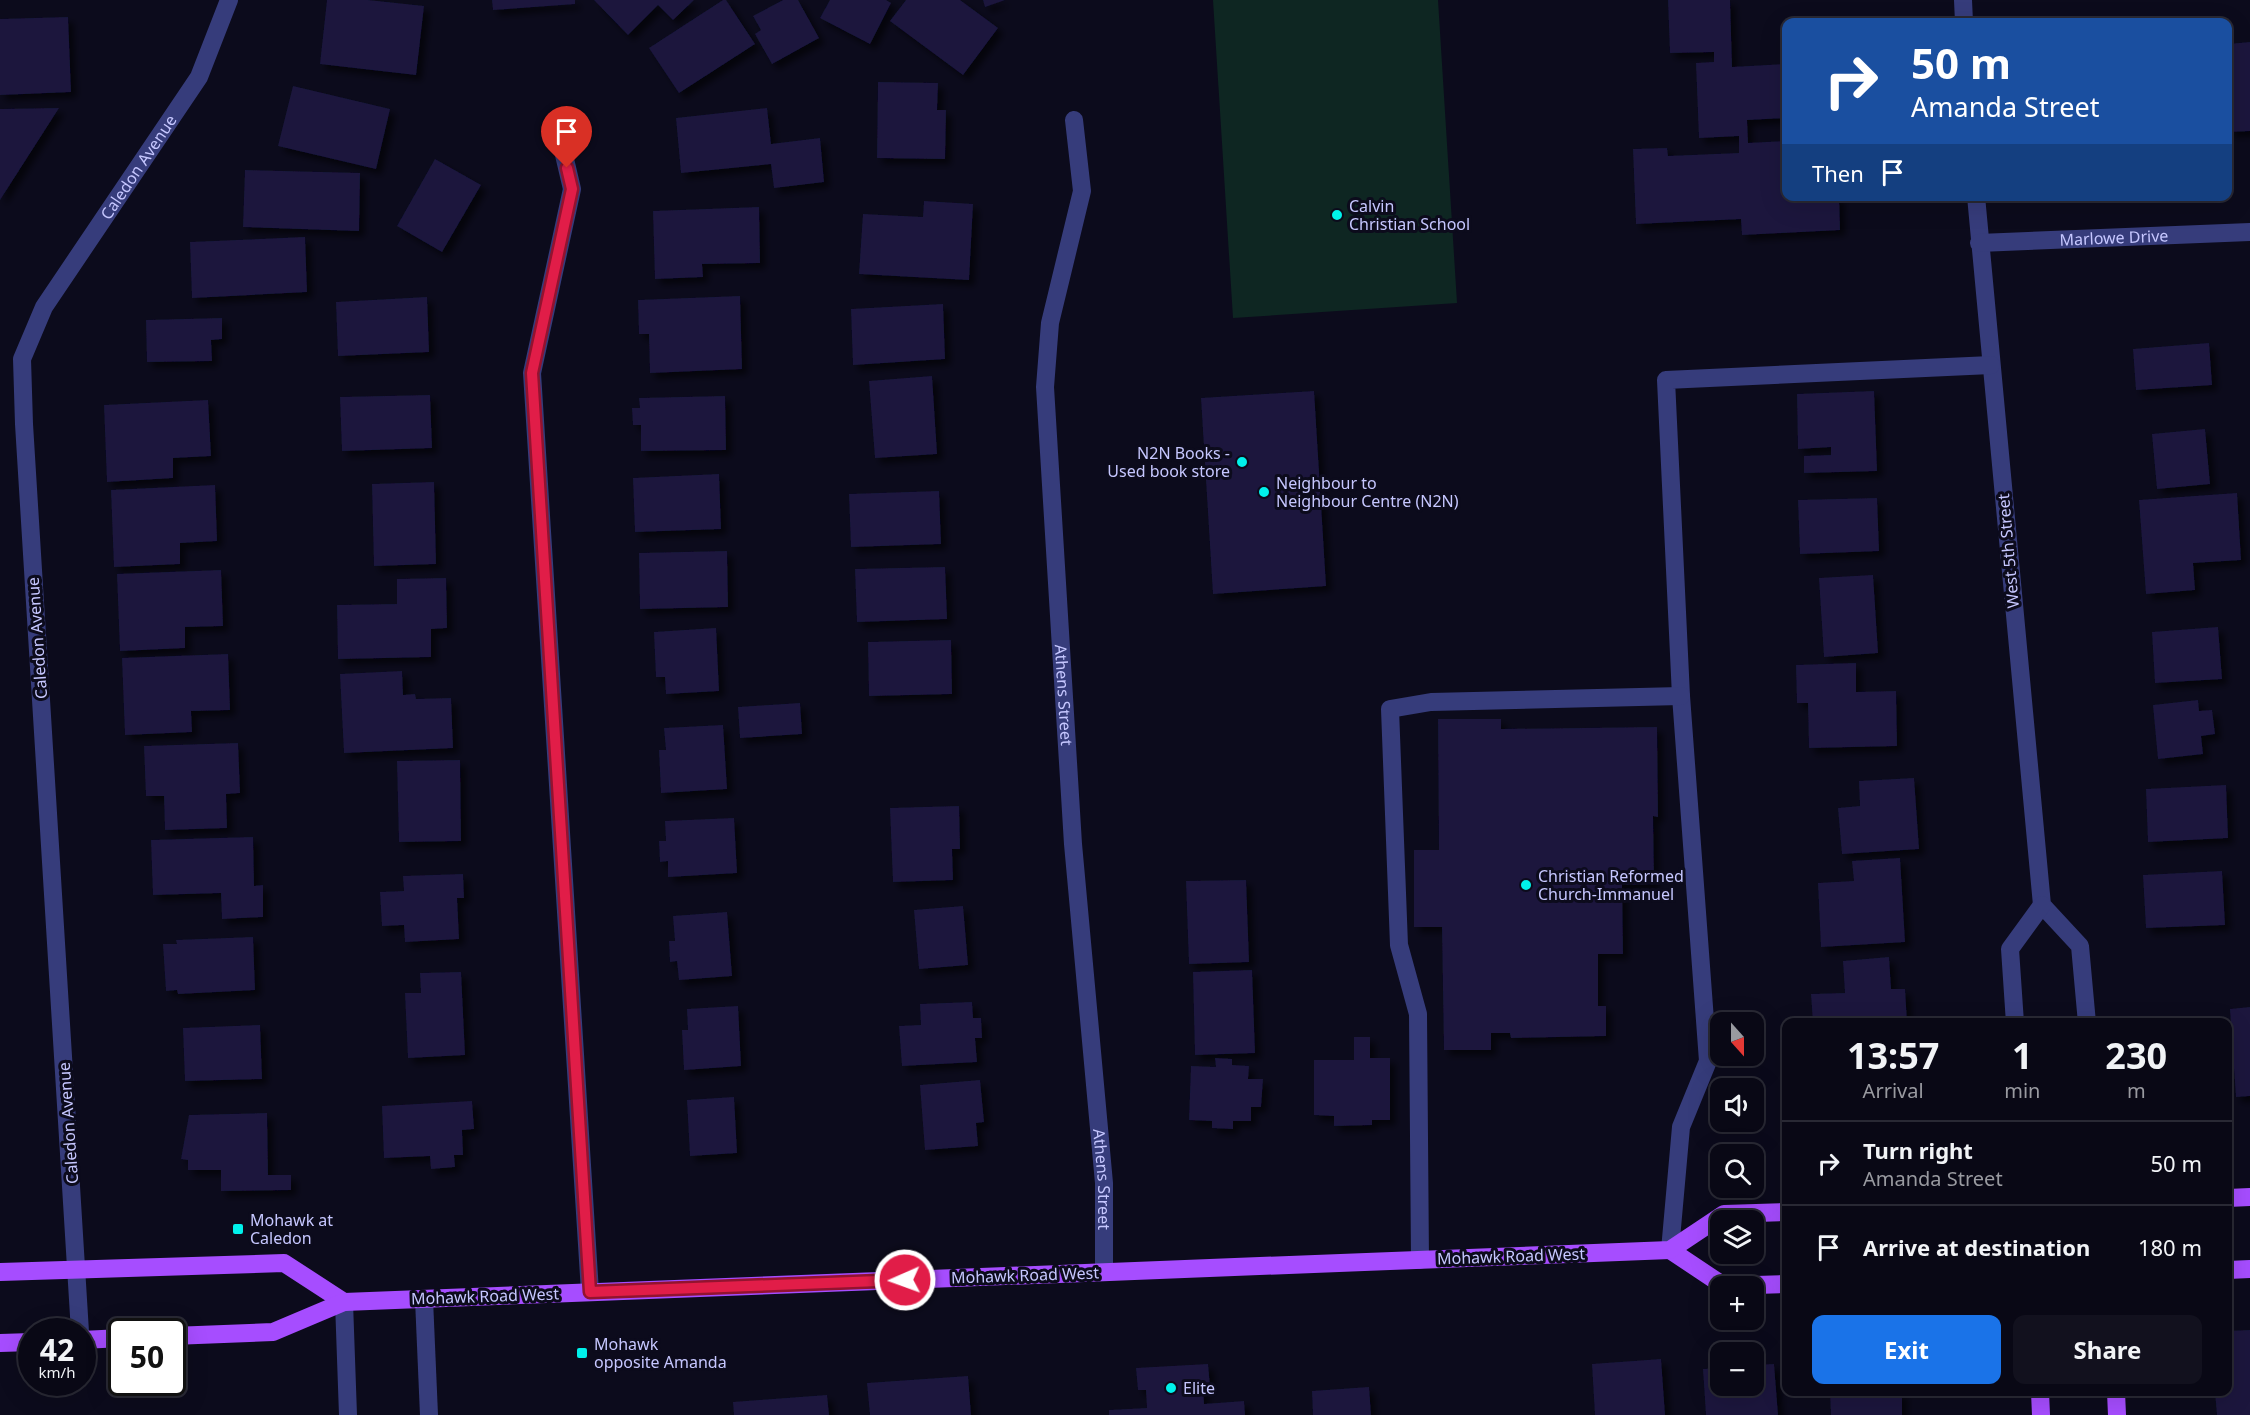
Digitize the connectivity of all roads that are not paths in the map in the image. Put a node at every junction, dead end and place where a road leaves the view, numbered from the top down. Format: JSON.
{"nodes":[{"id":1,"x":229,"y":0,"type":"edge"},
{"id":2,"x":1963,"y":0,"type":"edge"},
{"id":3,"x":1964,"y":18,"type":"edge"},
{"id":4,"x":1074,"y":120,"type":"dead end"},
{"id":5,"x":557,"y":125,"type":"dead end"},
{"id":6,"x":1976,"y":201,"type":"edge"},
{"id":7,"x":2250,"y":232,"type":"edge"},
{"id":8,"x":1979,"y":243,"type":"junction"},
{"id":9,"x":1991,"y":364,"type":"junction"},
{"id":10,"x":1681,"y":696,"type":"junction"},
{"id":11,"x":2042,"y":904,"type":"junction"},
{"id":12,"x":2015,"y":1018,"type":"edge"},
{"id":13,"x":2087,"y":1018,"type":"edge"},
{"id":14,"x":2250,"y":1197,"type":"edge"},
{"id":15,"x":2232,"y":1198,"type":"edge"},
{"id":16,"x":1782,"y":1212,"type":"edge"},
{"id":17,"x":1670,"y":1250,"type":"junction"},
{"id":18,"x":1420,"y":1260,"type":"junction"},
{"id":19,"x":2250,"y":1269,"type":"edge"},
{"id":20,"x":77,"y":1270,"type":"junction"},
{"id":21,"x":2232,"y":1270,"type":"edge"},
{"id":22,"x":0,"y":1272,"type":"edge"},
{"id":23,"x":1104,"y":1272,"type":"junction"},
{"id":24,"x":1782,"y":1284,"type":"edge"},
{"id":25,"x":590,"y":1292,"type":"junction"},
{"id":26,"x":424,"y":1299,"type":"junction"},
{"id":27,"x":344,"y":1302,"type":"junction"},
{"id":28,"x":79,"y":1318,"type":"edge"},
{"id":29,"x":186,"y":1335,"type":"edge"},
{"id":30,"x":18,"y":1342,"type":"edge"},
{"id":31,"x":0,"y":1343,"type":"edge"},
{"id":32,"x":2040,"y":1396,"type":"edge"},
{"id":33,"x":2116,"y":1396,"type":"edge"},
{"id":34,"x":348,"y":1415,"type":"edge"},
{"id":35,"x":429,"y":1415,"type":"edge"},
{"id":36,"x":2041,"y":1415,"type":"edge"},
{"id":37,"x":2117,"y":1415,"type":"edge"}],
"edges":[{"from":1,"to":20,"type":"street","name":"Caledon Avenue"},
{"from":2,"to":3,"type":"street"},
{"from":4,"to":23,"type":"street","name":"Athens Street"},
{"from":5,"to":25,"type":"street"},
{"from":6,"to":8,"type":"street","name":"West 5th Street"},
{"from":7,"to":8,"type":"street","name":"Marlowe Drive"},
{"from":8,"to":9,"type":"street","name":"West 5th Street"},
{"from":9,"to":10,"type":"street"},
{"from":9,"to":11,"type":"street","name":"West 5th Street"},
{"from":10,"to":17,"type":"street"},
{"from":10,"to":18,"type":"street"},
{"from":11,"to":12,"type":"street"},
{"from":11,"to":13,"type":"street"},
{"from":14,"to":15,"type":"main road"},
{"from":16,"to":17,"type":"main road"},
{"from":17,"to":18,"type":"main road","name":"Mohawk Road West"},
{"from":17,"to":24,"type":"main road"},
{"from":18,"to":23,"type":"main road","name":"Mohawk Road West"},
{"from":19,"to":21,"type":"main road"},
{"from":20,"to":22,"type":"main road"},
{"from":20,"to":27,"type":"main road"},
{"from":20,"to":28,"type":"street","name":"Caledon Avenue"},
{"from":23,"to":25,"type":"main road","name":"Mohawk Road West"},
{"from":25,"to":26,"type":"main road","name":"Mohawk Road West"},
{"from":26,"to":27,"type":"main road","name":"Mohawk Road West"},
{"from":26,"to":35,"type":"street"},
{"from":27,"to":29,"type":"main road","name":"Mohawk Road West"},
{"from":27,"to":34,"type":"street"},
{"from":30,"to":31,"type":"main road"},
{"from":32,"to":36,"type":"main road"},
{"from":33,"to":37,"type":"main road"}]}
